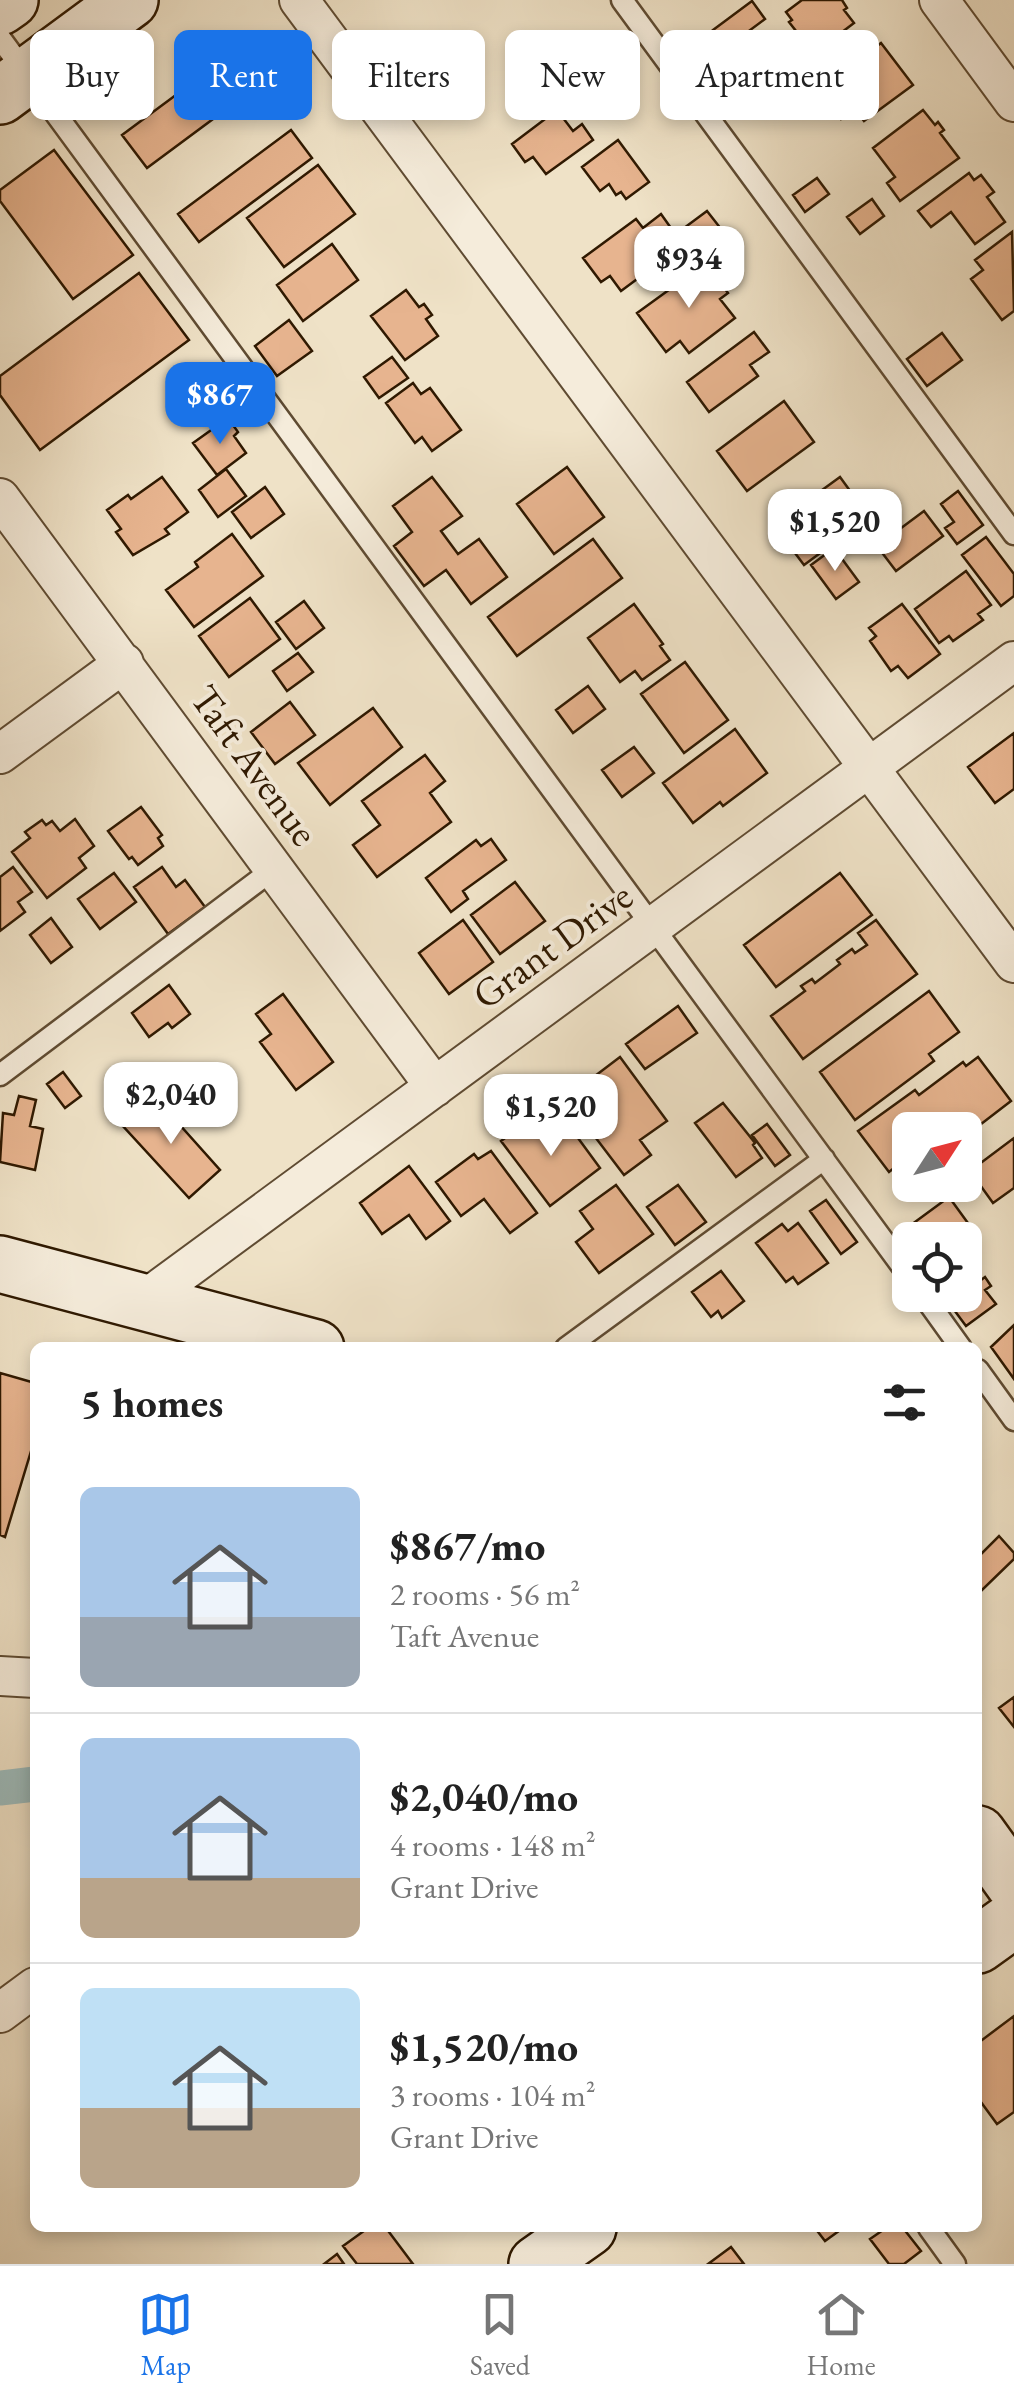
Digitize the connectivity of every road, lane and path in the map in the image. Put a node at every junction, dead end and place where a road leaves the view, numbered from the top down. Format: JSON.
{"nodes":[{"id":1,"x":10,"y":0,"type":"edge"},
{"id":2,"x":130,"y":0,"type":"edge"},
{"id":3,"x":298,"y":0,"type":"edge"},
{"id":4,"x":622,"y":0,"type":"edge"},
{"id":5,"x":938,"y":0,"type":"edge"},
{"id":6,"x":0,"y":7,"type":"edge"},
{"id":7,"x":9,"y":70,"type":"edge"},
{"id":8,"x":1014,"y":102,"type":"edge"},
{"id":9,"x":0,"y":498,"type":"edge"},
{"id":10,"x":1014,"y":534,"type":"edge"},
{"id":11,"x":1014,"y":661,"type":"edge"},
{"id":12,"x":124,"y":663,"type":"junction"},
{"id":13,"x":0,"y":754,"type":"edge"},
{"id":14,"x":871,"y":767,"type":"junction"},
{"id":15,"x":274,"y":868,"type":"junction"},
{"id":16,"x":652,"y":927,"type":"junction"},
{"id":17,"x":1014,"y":962,"type":"edge"},
{"id":18,"x":0,"y":1075,"type":"edge"},
{"id":19,"x":436,"y":1087,"type":"junction"},
{"id":20,"x":824,"y":1159,"type":"junction"},
{"id":21,"x":892,"y":1252,"type":"edge"},
{"id":22,"x":0,"y":1264,"type":"edge"},
{"id":23,"x":143,"y":1302,"type":"junction"},
{"id":24,"x":935,"y":1312,"type":"edge"},
{"id":25,"x":293,"y":1342,"type":"edge"},
{"id":26,"x":574,"y":1342,"type":"edge"},
{"id":27,"x":957,"y":1342,"type":"edge"},
{"id":28,"x":982,"y":1376,"type":"edge"},
{"id":29,"x":1014,"y":1420,"type":"edge"},
{"id":30,"x":0,"y":1676,"type":"edge"},
{"id":31,"x":30,"y":1678,"type":"edge"},
{"id":32,"x":982,"y":1840,"type":"edge"},
{"id":33,"x":1014,"y":1884,"type":"edge"},
{"id":34,"x":1014,"y":1919,"type":"edge"},
{"id":35,"x":982,"y":1943,"type":"edge"},
{"id":36,"x":30,"y":1991,"type":"edge"},
{"id":37,"x":0,"y":2013,"type":"edge"},
{"id":38,"x":932,"y":2232,"type":"edge"},
{"id":39,"x":955,"y":2264,"type":"edge"}],
"edges":[{"from":1,"to":6,"type":"street"},
{"from":2,"to":7,"type":"street"},
{"from":3,"to":14,"type":"street"},
{"from":4,"to":10,"type":"lane"},
{"from":5,"to":8,"type":"street"},
{"from":7,"to":16,"type":"lane"},
{"from":9,"to":12,"type":"street","name":"Taft Avenue"},
{"from":11,"to":14,"type":"street","name":"Grant Drive"},
{"from":12,"to":13,"type":"street"},
{"from":12,"to":15,"type":"street","name":"Taft Avenue"},
{"from":14,"to":16,"type":"street","name":"Grant Drive"},
{"from":14,"to":17,"type":"street"},
{"from":15,"to":18,"type":"lane"},
{"from":15,"to":19,"type":"street","name":"Taft Avenue"},
{"from":16,"to":19,"type":"street","name":"Grant Drive"},
{"from":16,"to":20,"type":"lane"},
{"from":19,"to":23,"type":"street","name":"Grant Drive"},
{"from":20,"to":21,"type":"lane"},
{"from":20,"to":26,"type":"lane"},
{"from":22,"to":23,"type":"street"},
{"from":23,"to":25,"type":"street"},
{"from":24,"to":27,"type":"lane"},
{"from":28,"to":29,"type":"lane"},
{"from":30,"to":31,"type":"street"},
{"from":32,"to":33,"type":"street"},
{"from":34,"to":35,"type":"street"},
{"from":36,"to":37,"type":"street"},
{"from":38,"to":39,"type":"lane"}]}
